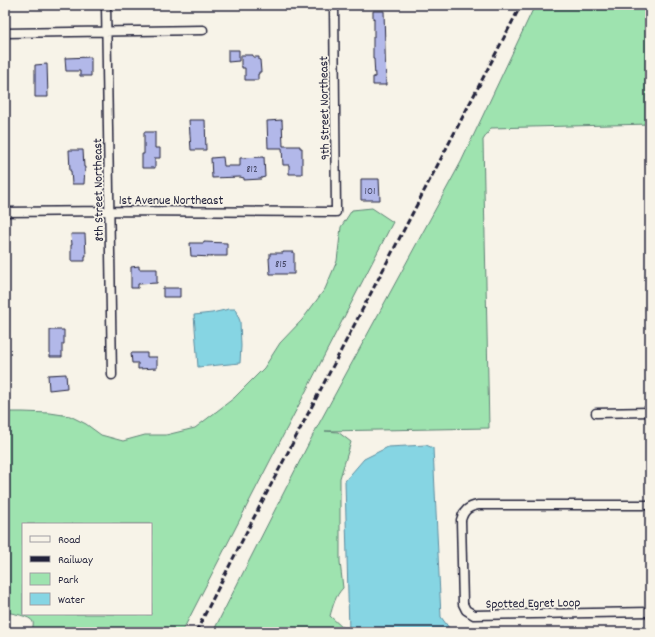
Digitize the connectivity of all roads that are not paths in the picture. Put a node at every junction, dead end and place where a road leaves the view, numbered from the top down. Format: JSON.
{"nodes":[{"id":1,"x":106,"y":5,"type":"edge"},
{"id":2,"x":334,"y":5,"type":"edge"},
{"id":3,"x":203,"y":30,"type":"dead end"},
{"id":4,"x":106,"y":31,"type":"junction"},
{"id":5,"x":5,"y":33,"type":"edge"},
{"id":6,"x":110,"y":211,"type":"junction"},
{"id":7,"x":5,"y":212,"type":"edge"},
{"id":8,"x":336,"y":212,"type":"joint"},
{"id":9,"x":112,"y":375,"type":"dead end"},
{"id":10,"x":650,"y":412,"type":"edge"},
{"id":11,"x":596,"y":413,"type":"dead end"},
{"id":12,"x":650,"y":505,"type":"edge"},
{"id":13,"x":650,"y":612,"type":"edge"}],
"edges":[{"from":1,"to":4,"type":"street","name":"8th Street Northeast"},
{"from":2,"to":8,"type":"street","name":"9th Street Northeast"},
{"from":3,"to":4,"type":"street"},
{"from":4,"to":5,"type":"street"},
{"from":4,"to":6,"type":"street","name":"8th Street Northeast"},
{"from":6,"to":7,"type":"street","name":"1st Avenue Northeast"},
{"from":6,"to":8,"type":"street","name":"1st Avenue Northeast"},
{"from":6,"to":9,"type":"street","name":"8th Street Northeast"},
{"from":10,"to":11,"type":"street"},
{"from":12,"to":13,"type":"street","name":"Spotted Egret Loop"}]}
